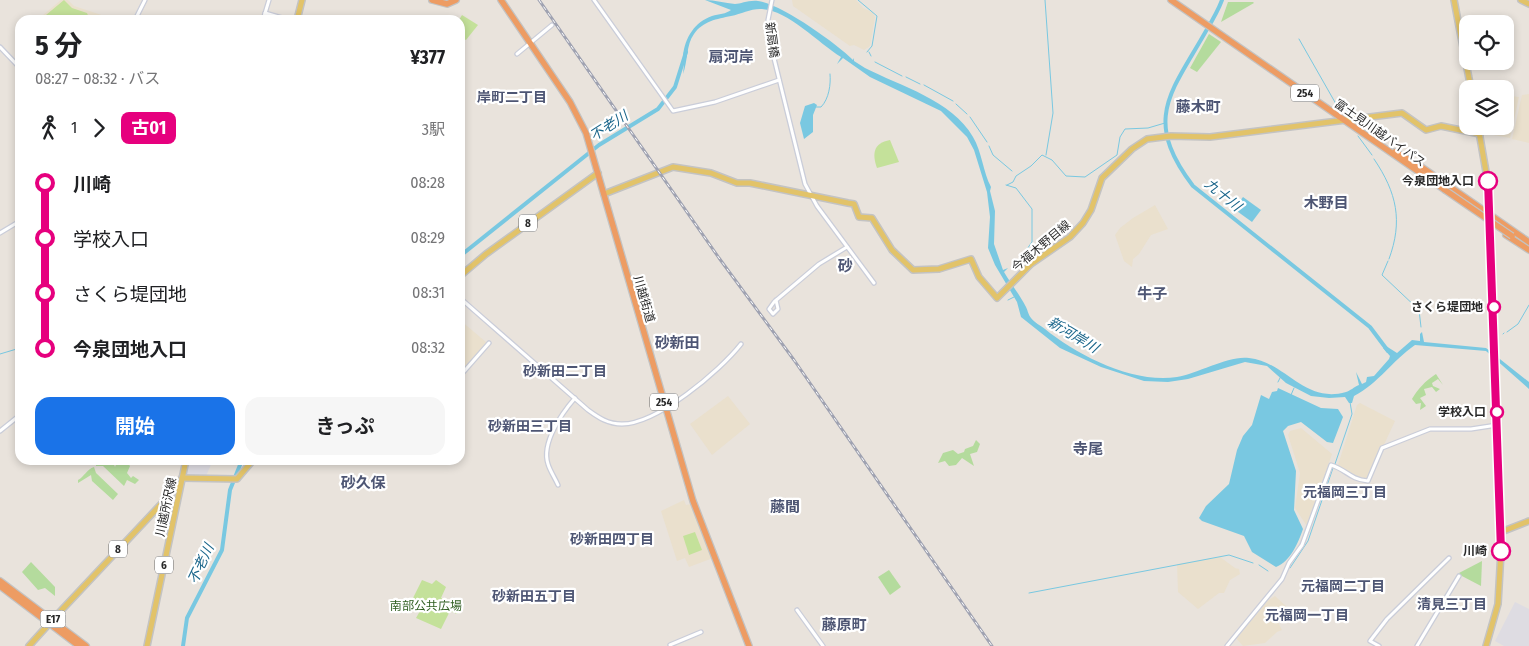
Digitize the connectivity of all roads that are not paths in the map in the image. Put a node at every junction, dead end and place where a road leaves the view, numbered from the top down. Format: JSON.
{"nodes":[{"id":1,"x":145,"y":0,"type":"edge"},
{"id":2,"x":269,"y":0,"type":"edge"},
{"id":3,"x":302,"y":0,"type":"edge"},
{"id":4,"x":432,"y":0,"type":"edge"},
{"id":5,"x":440,"y":0,"type":"edge"},
{"id":6,"x":451,"y":0,"type":"edge"},
{"id":7,"x":456,"y":0,"type":"edge"},
{"id":8,"x":501,"y":0,"type":"edge"},
{"id":9,"x":594,"y":0,"type":"edge"},
{"id":10,"x":772,"y":0,"type":"edge"},
{"id":11,"x":1171,"y":0,"type":"edge"},
{"id":12,"x":1177,"y":0,"type":"edge"},
{"id":13,"x":1454,"y":0,"type":"edge"},
{"id":14,"x":1521,"y":0,"type":"edge"},
{"id":15,"x":1529,"y":4,"type":"edge"},
{"id":16,"x":265,"y":13,"type":"joint"},
{"id":17,"x":138,"y":15,"type":"edge"},
{"id":18,"x":272,"y":15,"type":"edge"},
{"id":19,"x":298,"y":15,"type":"edge"},
{"id":20,"x":1205,"y":22,"type":"junction"},
{"id":21,"x":552,"y":25,"type":"dead end"},
{"id":22,"x":530,"y":44,"type":"junction"},
{"id":23,"x":0,"y":47,"type":"edge"},
{"id":24,"x":517,"y":54,"type":"dead end"},
{"id":25,"x":15,"y":63,"type":"edge"},
{"id":26,"x":779,"y":80,"type":"junction"},
{"id":27,"x":1469,"y":80,"type":"edge"},
{"id":28,"x":1347,"y":120,"type":"junction"},
{"id":29,"x":1459,"y":130,"type":"edge"},
{"id":30,"x":1480,"y":135,"type":"edge"},
{"id":31,"x":1396,"y":154,"type":"junction"},
{"id":32,"x":598,"y":173,"type":"junction"},
{"id":33,"x":604,"y":194,"type":"junction"},
{"id":34,"x":810,"y":194,"type":"junction"},
{"id":35,"x":1490,"y":215,"type":"junction"},
{"id":36,"x":1491,"y":224,"type":"junction"},
{"id":37,"x":15,"y":225,"type":"edge"},
{"id":38,"x":0,"y":233,"type":"edge"},
{"id":39,"x":1529,"y":246,"type":"edge"},
{"id":40,"x":847,"y":247,"type":"junction"},
{"id":41,"x":465,"y":272,"type":"edge"},
{"id":42,"x":874,"y":283,"type":"dead end"},
{"id":43,"x":776,"y":300,"type":"dead end"},
{"id":44,"x":465,"y":302,"type":"edge"},
{"id":45,"x":489,"y":343,"type":"dead end"},
{"id":46,"x":741,"y":344,"type":"dead end"},
{"id":47,"x":465,"y":370,"type":"edge"},
{"id":48,"x":575,"y":398,"type":"junction"},
{"id":49,"x":665,"y":408,"type":"junction"},
{"id":50,"x":15,"y":419,"type":"edge"},
{"id":51,"x":1498,"y":426,"type":"junction"},
{"id":52,"x":0,"y":431,"type":"edge"},
{"id":53,"x":185,"y":465,"type":"edge"},
{"id":54,"x":248,"y":465,"type":"edge"},
{"id":55,"x":181,"y":481,"type":"junction"},
{"id":56,"x":558,"y":485,"type":"dead end"},
{"id":57,"x":1529,"y":521,"type":"edge"},
{"id":58,"x":1501,"y":532,"type":"junction"},
{"id":59,"x":1449,"y":558,"type":"dead end"},
{"id":60,"x":1459,"y":576,"type":"dead end"},
{"id":61,"x":0,"y":581,"type":"edge"},
{"id":62,"x":0,"y":586,"type":"edge"},
{"id":63,"x":798,"y":610,"type":"dead end"},
{"id":64,"x":56,"y":616,"type":"dead end"},
{"id":65,"x":47,"y":626,"type":"dead end"},
{"id":66,"x":702,"y":632,"type":"dead end"},
{"id":67,"x":670,"y":645,"type":"edge"},
{"id":68,"x":29,"y":646,"type":"edge"},
{"id":69,"x":79,"y":646,"type":"edge"},
{"id":70,"x":86,"y":646,"type":"edge"},
{"id":71,"x":147,"y":646,"type":"edge"},
{"id":72,"x":749,"y":646,"type":"edge"},
{"id":73,"x":823,"y":646,"type":"edge"},
{"id":74,"x":1227,"y":646,"type":"edge"},
{"id":75,"x":1378,"y":646,"type":"edge"},
{"id":76,"x":1417,"y":646,"type":"edge"},
{"id":77,"x":1486,"y":646,"type":"edge"}],
"edges":[{"from":1,"to":17,"type":"street"},
{"from":2,"to":16,"type":"street"},
{"from":3,"to":19,"type":"main road"},
{"from":4,"to":7,"type":"highway"},
{"from":5,"to":6,"type":"highway"},
{"from":8,"to":22,"type":"highway","name":"川越街道","number":"254"},
{"from":9,"to":26,"type":"street"},
{"from":10,"to":26,"type":"street","name":"新扇橋"},
{"from":11,"to":20,"type":"highway","name":"富士見川越バイパス","number":"254"},
{"from":12,"to":20,"type":"highway","name":"富士見川越バイパス","number":"254"},
{"from":13,"to":27,"type":"main road"},
{"from":14,"to":15,"type":"main road"},
{"from":16,"to":18,"type":"street"},
{"from":20,"to":28,"type":"highway","name":"富士見川越バイパス","number":"254"},
{"from":21,"to":22,"type":"street"},
{"from":22,"to":24,"type":"street"},
{"from":22,"to":32,"type":"highway","name":"川越街道","number":"254"},
{"from":23,"to":25,"type":"street"},
{"from":26,"to":34,"type":"street","name":"新扇橋"},
{"from":28,"to":29,"type":"main road","name":"今福木野目線"},
{"from":28,"to":31,"type":"highway","name":"富士見川越バイパス","number":"254"},
{"from":28,"to":34,"type":"main road","name":"今福木野目線"},
{"from":30,"to":35,"type":"main road"},
{"from":31,"to":35,"type":"highway","number":"254"},
{"from":31,"to":36,"type":"highway","number":"254"},
{"from":31,"to":39,"type":"highway","name":"富士見川越バイパス","number":"254","bridge":true},
{"from":32,"to":33,"type":"highway","name":"川越街道","number":"254"},
{"from":32,"to":41,"type":"main road","number":"8"},
{"from":33,"to":34,"type":"main road","name":"今福木野目線"},
{"from":33,"to":49,"type":"highway","name":"川越街道","number":"254"},
{"from":34,"to":40,"type":"street","name":"新扇橋"},
{"from":35,"to":36,"type":"main road"},
{"from":35,"to":39,"type":"highway","number":"254"},
{"from":36,"to":39,"type":"highway","number":"254"},
{"from":36,"to":51,"type":"main road"},
{"from":37,"to":38,"type":"street"},
{"from":40,"to":42,"type":"street","name":"新扇橋"},
{"from":40,"to":43,"type":"street"},
{"from":44,"to":48,"type":"street"},
{"from":45,"to":47,"type":"street"},
{"from":46,"to":49,"type":"street"},
{"from":48,"to":49,"type":"street"},
{"from":48,"to":56,"type":"street"},
{"from":49,"to":72,"type":"highway","name":"川越街道","number":"254"},
{"from":50,"to":52,"type":"street"},
{"from":51,"to":58,"type":"main road"},
{"from":51,"to":74,"type":"street"},
{"from":53,"to":55,"type":"main road","name":"川越所沢線","number":"6"},
{"from":54,"to":55,"type":"main road"},
{"from":55,"to":64,"type":"main road","number":"8"},
{"from":55,"to":71,"type":"main road","name":"川越所沢線","number":"6"},
{"from":57,"to":58,"type":"main road"},
{"from":58,"to":77,"type":"main road"},
{"from":59,"to":75,"type":"street"},
{"from":60,"to":76,"type":"street"},
{"from":61,"to":70,"type":"highway","number":"E17"},
{"from":62,"to":69,"type":"highway","number":"E17"},
{"from":63,"to":73,"type":"street"},
{"from":65,"to":68,"type":"main road"},
{"from":66,"to":67,"type":"street"}]}
